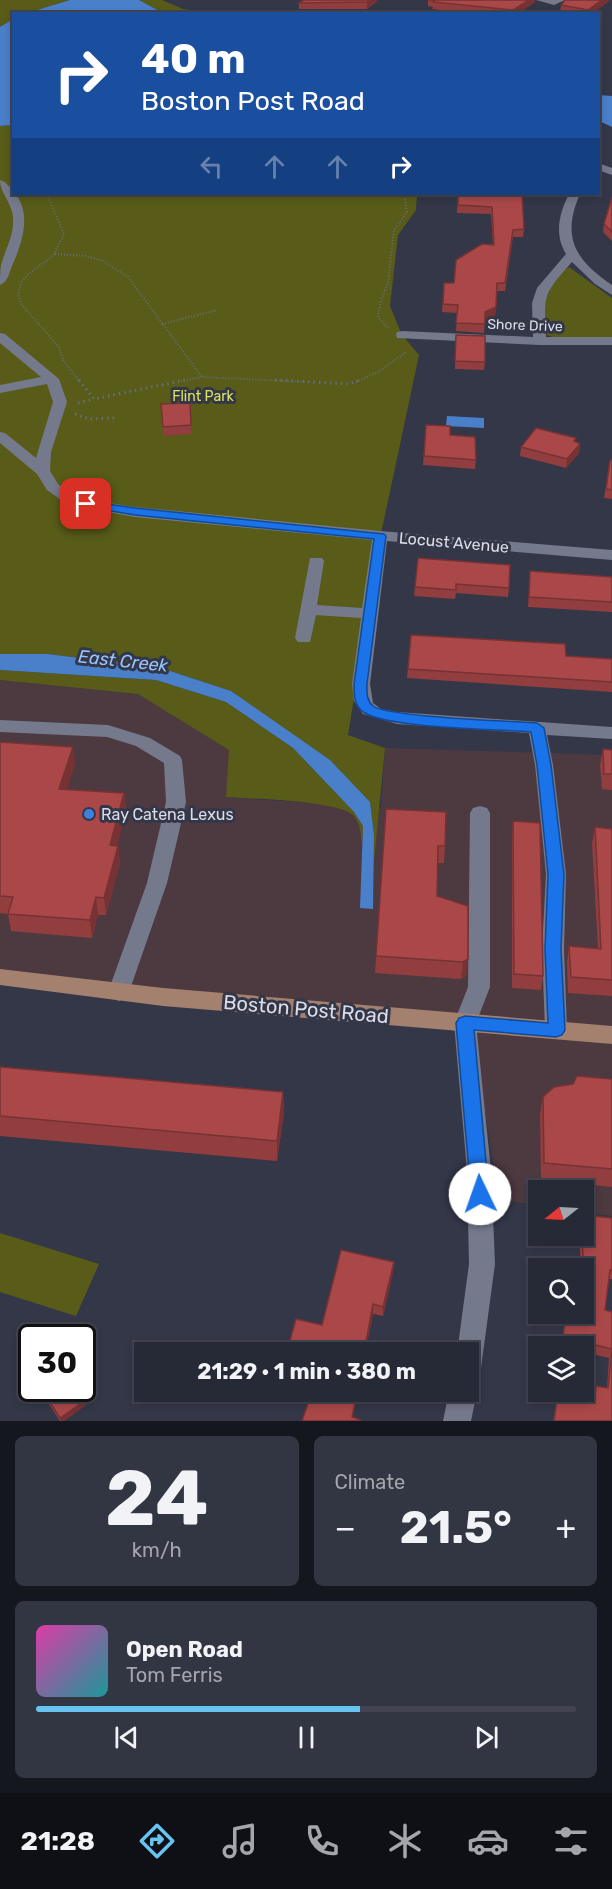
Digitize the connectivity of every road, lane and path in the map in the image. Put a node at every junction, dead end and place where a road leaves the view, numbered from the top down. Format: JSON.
{"nodes":[{"id":1,"x":540,"y":0,"type":"edge"},
{"id":2,"x":561,"y":0,"type":"edge"},
{"id":3,"x":612,"y":174,"type":"edge"},
{"id":4,"x":600,"y":181,"type":"edge"},
{"id":5,"x":0,"y":183,"type":"edge"},
{"id":6,"x":47,"y":195,"type":"edge"},
{"id":7,"x":404,"y":195,"type":"edge"},
{"id":8,"x":574,"y":195,"type":"edge"},
{"id":9,"x":54,"y":254,"type":"junction"},
{"id":10,"x":571,"y":256,"type":"junction"},
{"id":11,"x":0,"y":281,"type":"edge"},
{"id":12,"x":612,"y":291,"type":"edge"},
{"id":13,"x":217,"y":310,"type":"dead end"},
{"id":14,"x":162,"y":324,"type":"junction"},
{"id":15,"x":402,"y":335,"type":"junction"},
{"id":16,"x":0,"y":337,"type":"edge"},
{"id":17,"x":612,"y":341,"type":"edge"},
{"id":18,"x":540,"y":342,"type":"junction"},
{"id":19,"x":63,"y":360,"type":"junction"},
{"id":20,"x":36,"y":366,"type":"junction"},
{"id":21,"x":202,"y":377,"type":"junction"},
{"id":22,"x":52,"y":379,"type":"junction"},
{"id":23,"x":0,"y":389,"type":"edge"},
{"id":24,"x":73,"y":410,"type":"dead end"},
{"id":25,"x":116,"y":418,"type":"dead end"},
{"id":26,"x":0,"y":436,"type":"edge"},
{"id":27,"x":43,"y":471,"type":"junction"},
{"id":28,"x":380,"y":536,"type":"junction"},
{"id":29,"x":612,"y":555,"type":"edge"},
{"id":30,"x":316,"y":561,"type":"dead end"},
{"id":31,"x":308,"y":609,"type":"junction"},
{"id":32,"x":370,"y":614,"type":"junction"},
{"id":33,"x":304,"y":638,"type":"dead end"},
{"id":34,"x":0,"y":726,"type":"edge"},
{"id":35,"x":537,"y":728,"type":"junction"},
{"id":36,"x":612,"y":733,"type":"edge"},
{"id":37,"x":480,"y":813,"type":"dead end"},
{"id":38,"x":0,"y":977,"type":"edge"},
{"id":39,"x":119,"y":992,"type":"junction"},
{"id":40,"x":465,"y":1023,"type":"junction"},
{"id":41,"x":556,"y":1030,"type":"junction"},
{"id":42,"x":612,"y":1035,"type":"edge"},
{"id":43,"x":472,"y":1342,"type":"edge"},
{"id":44,"x":461,"y":1402,"type":"edge"},
{"id":45,"x":457,"y":1421,"type":"edge"}],
"edges":[{"from":1,"to":2,"type":"street"},
{"from":3,"to":4,"type":"street"},
{"from":5,"to":11,"type":"street"},
{"from":6,"to":9,"type":"path"},
{"from":7,"to":15,"type":"path"},
{"from":8,"to":10,"type":"street"},
{"from":9,"to":14,"type":"path"},
{"from":9,"to":19,"type":"path"},
{"from":10,"to":12,"type":"street"},
{"from":10,"to":18,"type":"street"},
{"from":13,"to":14,"type":"path"},
{"from":14,"to":21,"type":"path"},
{"from":15,"to":18,"type":"street","name":"Shore Drive"},
{"from":15,"to":21,"type":"path"},
{"from":16,"to":20,"type":"street"},
{"from":17,"to":18,"type":"street","name":"Shore Drive"},
{"from":19,"to":20,"type":"path"},
{"from":19,"to":21,"type":"path"},
{"from":20,"to":22,"type":"street"},
{"from":22,"to":23,"type":"street"},
{"from":22,"to":27,"type":"street"},
{"from":24,"to":25,"type":"path"},
{"from":26,"to":27,"type":"street","name":"Locust Avenue"},
{"from":27,"to":28,"type":"street","name":"Locust Avenue"},
{"from":28,"to":29,"type":"street","name":"Locust Avenue"},
{"from":28,"to":32,"type":"street"},
{"from":30,"to":31,"type":"street"},
{"from":31,"to":32,"type":"street"},
{"from":31,"to":33,"type":"street"},
{"from":32,"to":35,"type":"street"},
{"from":34,"to":39,"type":"street"},
{"from":35,"to":36,"type":"street"},
{"from":35,"to":41,"type":"street"},
{"from":37,"to":40,"type":"street"},
{"from":38,"to":39,"type":"main road","name":"Boston Post Road"},
{"from":39,"to":40,"type":"main road","name":"Boston Post Road"},
{"from":40,"to":41,"type":"main road","name":"Boston Post Road"},
{"from":40,"to":43,"type":"street"},
{"from":41,"to":42,"type":"main road","name":"Boston Post Road"},
{"from":44,"to":45,"type":"street"}]}
